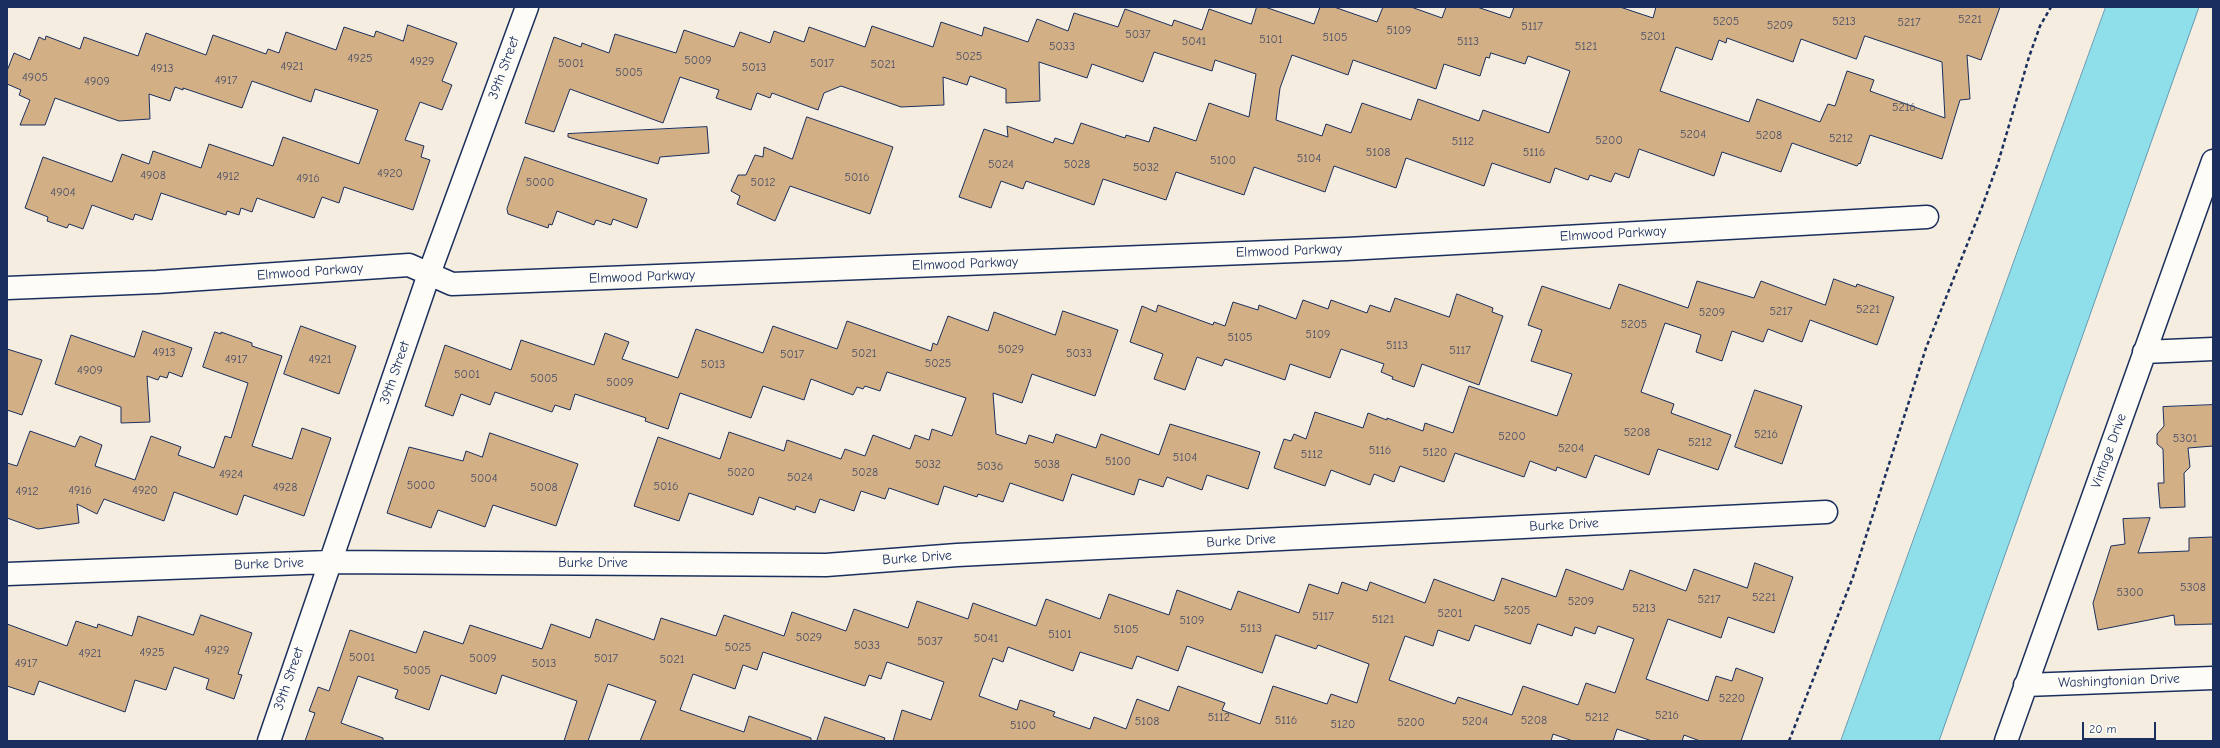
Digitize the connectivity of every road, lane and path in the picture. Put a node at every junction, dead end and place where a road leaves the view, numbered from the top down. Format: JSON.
{"nodes":[{"id":1,"x":527,"y":7,"type":"edge"},
{"id":2,"x":2051,"y":7,"type":"edge"},
{"id":3,"x":2213,"y":161,"type":"edge"},
{"id":4,"x":1927,"y":216,"type":"dead end"},
{"id":5,"x":429,"y":274,"type":"junction"},
{"id":6,"x":7,"y":288,"type":"edge"},
{"id":7,"x":2213,"y":350,"type":"edge"},
{"id":8,"x":2144,"y":352,"type":"junction"},
{"id":9,"x":1826,"y":512,"type":"dead end"},
{"id":10,"x":329,"y":562,"type":"junction"},
{"id":11,"x":7,"y":574,"type":"edge"},
{"id":12,"x":2213,"y":678,"type":"edge"},
{"id":13,"x":2025,"y":685,"type":"junction"},
{"id":14,"x":268,"y":741,"type":"edge"},
{"id":15,"x":1789,"y":741,"type":"edge"},
{"id":16,"x":2006,"y":741,"type":"edge"}],
"edges":[{"from":1,"to":5,"type":"street","name":"39th Street"},
{"from":2,"to":15,"type":"path"},
{"from":3,"to":8,"type":"street","name":"Vintage Drive"},
{"from":4,"to":5,"type":"street","name":"Elmwood Parkway"},
{"from":5,"to":6,"type":"street","name":"Elmwood Parkway"},
{"from":5,"to":10,"type":"street","name":"39th Street"},
{"from":7,"to":8,"type":"street"},
{"from":8,"to":13,"type":"street","name":"Vintage Drive"},
{"from":9,"to":10,"type":"street","name":"Burke Drive"},
{"from":10,"to":11,"type":"street","name":"Burke Drive"},
{"from":10,"to":14,"type":"street","name":"39th Street"},
{"from":12,"to":13,"type":"street","name":"Washingtonian Drive"},
{"from":13,"to":16,"type":"street","name":"Vintage Drive"}]}
